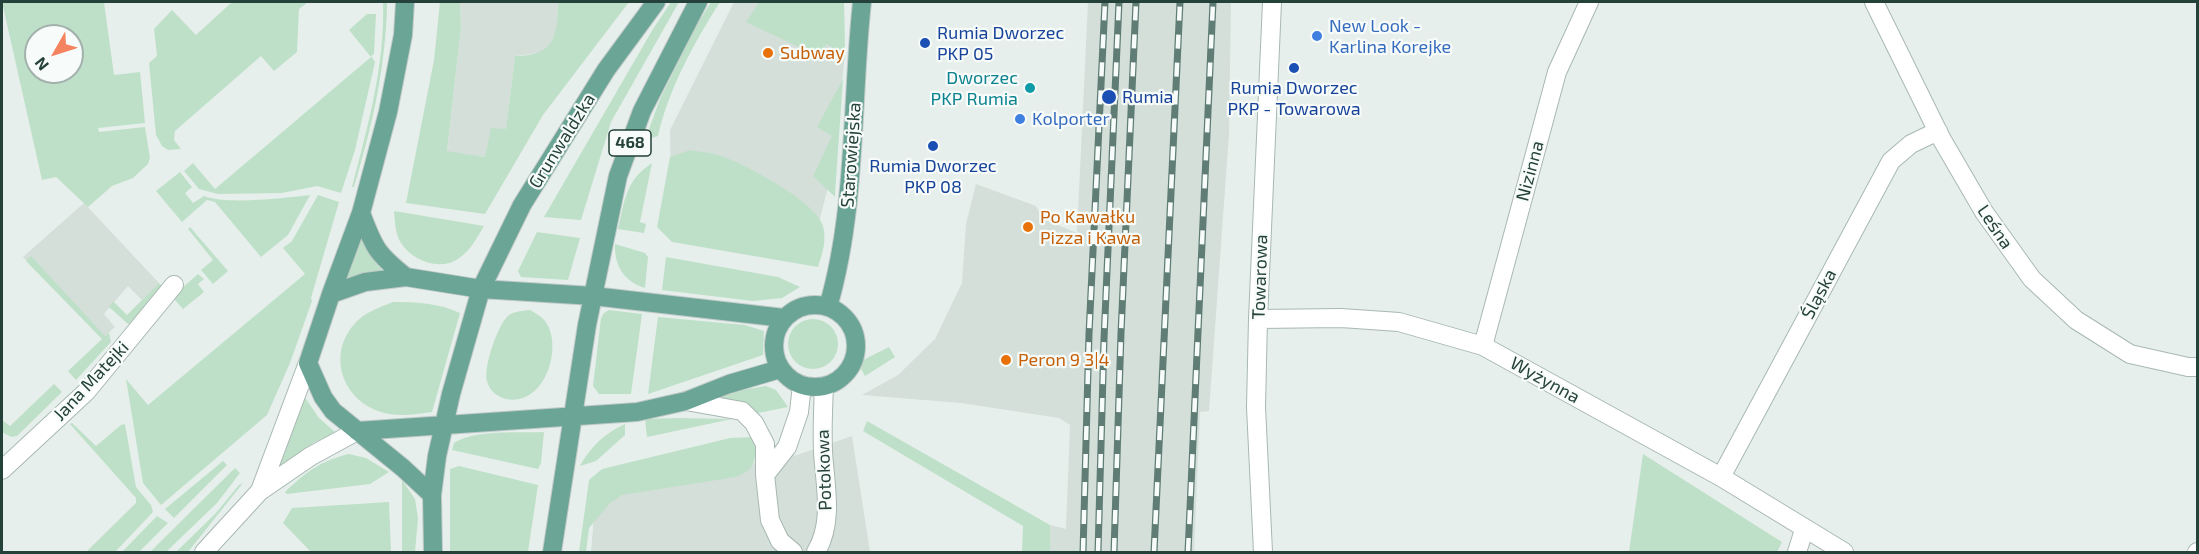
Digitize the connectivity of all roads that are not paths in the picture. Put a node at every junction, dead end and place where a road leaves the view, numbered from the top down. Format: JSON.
{"nodes":[{"id":1,"x":405,"y":2,"type":"edge"},
{"id":2,"x":656,"y":2,"type":"edge"},
{"id":3,"x":698,"y":2,"type":"edge"},
{"id":4,"x":862,"y":2,"type":"edge"},
{"id":5,"x":1272,"y":2,"type":"edge"},
{"id":6,"x":1589,"y":2,"type":"edge"},
{"id":7,"x":1874,"y":2,"type":"edge"},
{"id":8,"x":1938,"y":131,"type":"junction"},
{"id":9,"x":361,"y":213,"type":"junction"},
{"id":10,"x":406,"y":277,"type":"junction"},
{"id":11,"x":174,"y":285,"type":"dead end"},
{"id":12,"x":481,"y":289,"type":"junction"},
{"id":13,"x":331,"y":294,"type":"junction"},
{"id":14,"x":593,"y":296,"type":"junction"},
{"id":15,"x":828,"y":307,"type":"junction"},
{"id":16,"x":784,"y":318,"type":"junction"},
{"id":17,"x":1258,"y":319,"type":"junction"},
{"id":18,"x":1483,"y":346,"type":"junction"},
{"id":19,"x":308,"y":363,"type":"junction"},
{"id":20,"x":2198,"y":367,"type":"edge"},
{"id":21,"x":780,"y":369,"type":"junction"},
{"id":22,"x":802,"y":385,"type":"junction"},
{"id":23,"x":824,"y":386,"type":"junction"},
{"id":24,"x":686,"y":401,"type":"junction"},
{"id":25,"x":573,"y":417,"type":"junction"},
{"id":26,"x":444,"y":425,"type":"junction"},
{"id":27,"x":357,"y":431,"type":"junction"},
{"id":28,"x":2,"y":470,"type":"edge"},
{"id":29,"x":765,"y":475,"type":"junction"},
{"id":30,"x":1721,"y":477,"type":"junction"},
{"id":31,"x":260,"y":491,"type":"junction"},
{"id":32,"x":432,"y":495,"type":"junction"},
{"id":33,"x":1804,"y":530,"type":"junction"},
{"id":34,"x":204,"y":552,"type":"edge"},
{"id":35,"x":433,"y":552,"type":"edge"},
{"id":36,"x":552,"y":552,"type":"edge"},
{"id":37,"x":793,"y":552,"type":"edge"},
{"id":38,"x":816,"y":552,"type":"edge"},
{"id":39,"x":1263,"y":552,"type":"edge"},
{"id":40,"x":1797,"y":552,"type":"edge"},
{"id":41,"x":1844,"y":552,"type":"edge"}],
"edges":[{"from":1,"to":9,"type":"main road"},
{"from":2,"to":12,"type":"main road","name":"Grunwaldzka"},
{"from":3,"to":14,"type":"main road","number":"468"},
{"from":4,"to":15,"type":"main road","name":"Starowiejska"},
{"from":5,"to":17,"type":"street","name":"Towarowa"},
{"from":6,"to":18,"type":"street","name":"Nizinna"},
{"from":7,"to":8,"type":"street","name":"Leśna"},
{"from":8,"to":20,"type":"street","name":"Leśna"},
{"from":8,"to":30,"type":"street","name":"Śląska"},
{"from":9,"to":10,"type":"main road"},
{"from":9,"to":13,"type":"main road"},
{"from":10,"to":12,"type":"main road"},
{"from":10,"to":13,"type":"main road"},
{"from":11,"to":28,"type":"street","name":"Jana Matejki"},
{"from":12,"to":14,"type":"main road"},
{"from":12,"to":26,"type":"main road","name":"Grunwaldzka"},
{"from":13,"to":19,"type":"main road"},
{"from":14,"to":16,"type":"main road"},
{"from":14,"to":25,"type":"main road","number":"468"},
{"from":15,"to":16,"type":"main road"},
{"from":15,"to":23,"type":"main road"},
{"from":16,"to":21,"type":"main road"},
{"from":17,"to":18,"type":"street","name":"Wyżynna"},
{"from":17,"to":39,"type":"street","name":"Towarowa"},
{"from":18,"to":30,"type":"street","name":"Wyżynna"},
{"from":19,"to":27,"type":"main road"},
{"from":19,"to":31,"type":"street"},
{"from":21,"to":22,"type":"main road"},
{"from":21,"to":24,"type":"main road"},
{"from":22,"to":23,"type":"main road"},
{"from":22,"to":29,"type":"street","name":"Potokowa"},
{"from":23,"to":38,"type":"street","name":"Potokowa"},
{"from":24,"to":25,"type":"main road"},
{"from":24,"to":29,"type":"street"},
{"from":25,"to":26,"type":"main road"},
{"from":25,"to":36,"type":"main road","number":"468"},
{"from":26,"to":27,"type":"main road"},
{"from":26,"to":32,"type":"main road","name":"Grunwaldzka"},
{"from":27,"to":31,"type":"street"},
{"from":27,"to":32,"type":"main road"},
{"from":29,"to":37,"type":"street"},
{"from":30,"to":33,"type":"street","name":"Wyżynna"},
{"from":31,"to":34,"type":"street"},
{"from":32,"to":35,"type":"main road","name":"Grunwaldzka"},
{"from":33,"to":40,"type":"street"},
{"from":33,"to":41,"type":"street","name":"Wyżynna"}]}
